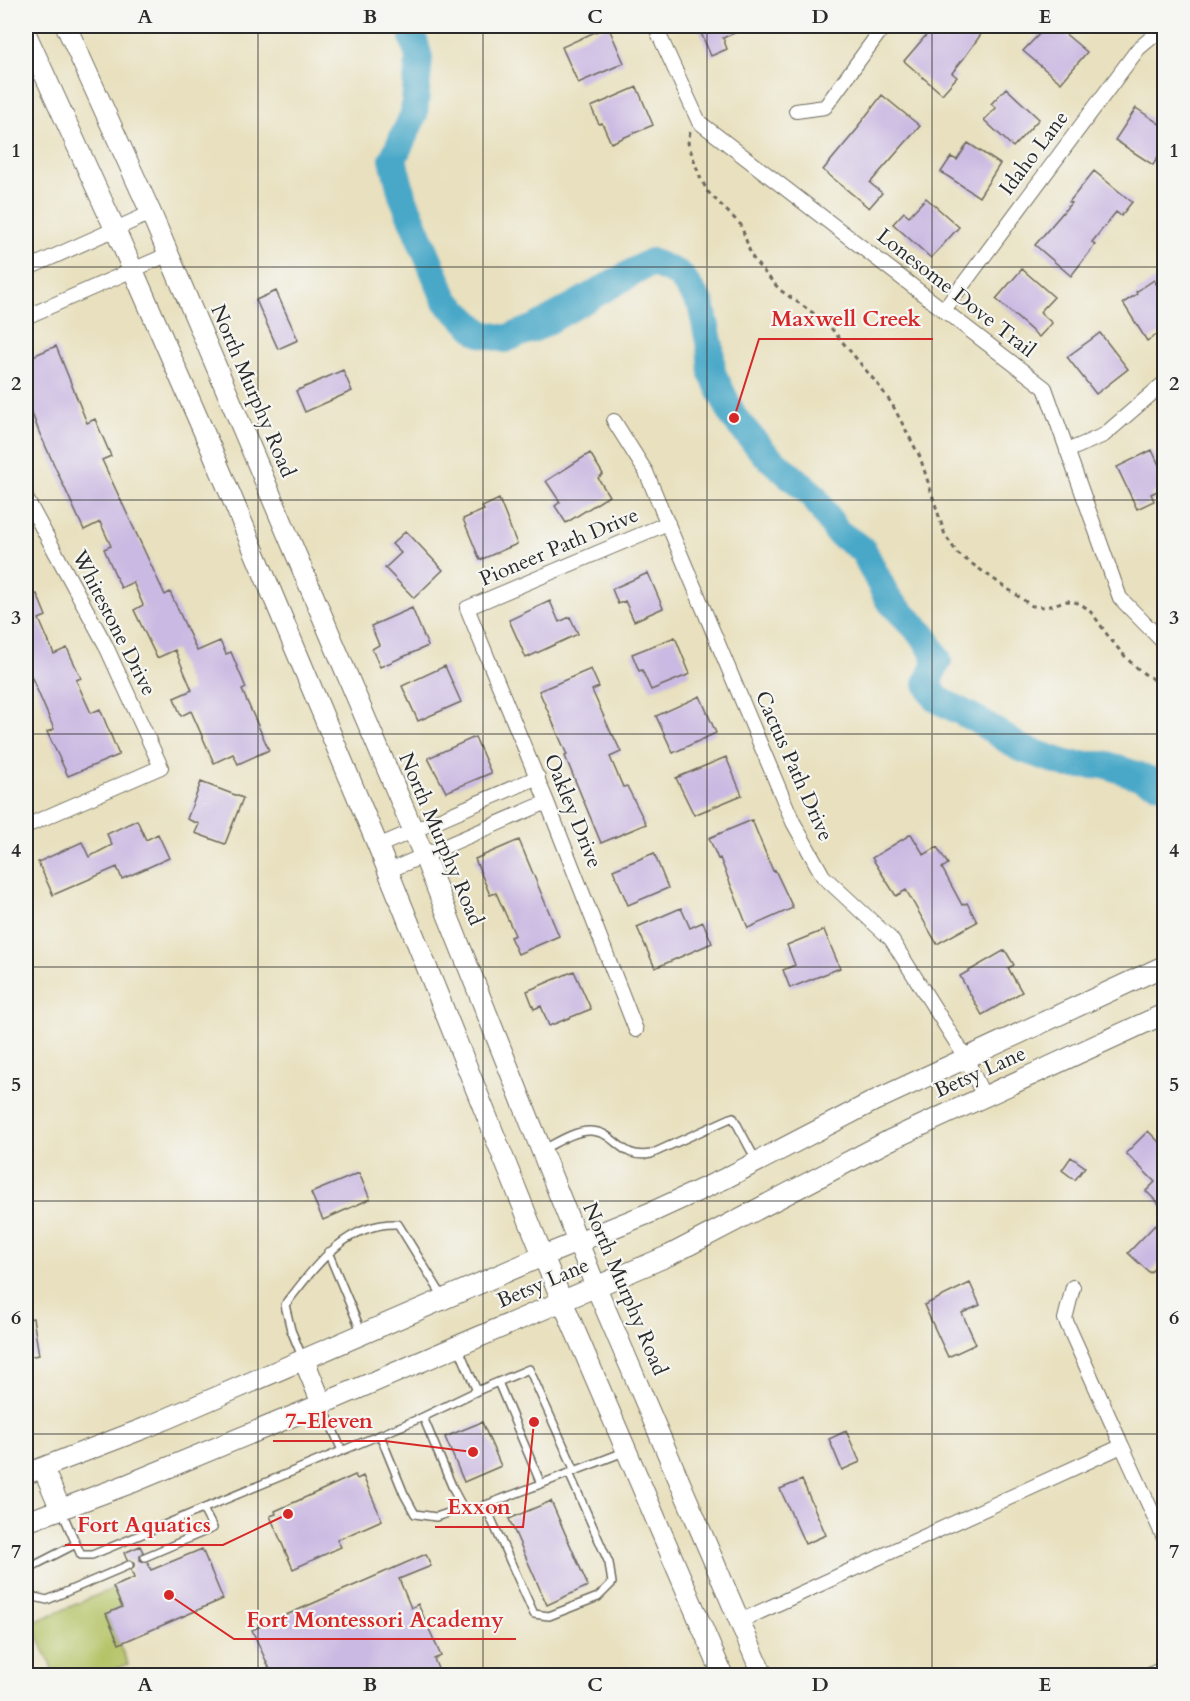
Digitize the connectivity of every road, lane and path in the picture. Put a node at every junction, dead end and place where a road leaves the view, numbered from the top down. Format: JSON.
{"nodes":[{"id":1,"x":66,"y":26,"type":"edge"},
{"id":2,"x":655,"y":26,"type":"edge"},
{"id":3,"x":884,"y":26,"type":"edge"},
{"id":4,"x":1164,"y":27,"type":"edge"},
{"id":5,"x":26,"y":34,"type":"edge"},
{"id":6,"x":796,"y":111,"type":"dead end"},
{"id":7,"x":699,"y":122,"type":"junction"},
{"id":8,"x":151,"y":213,"type":"junction"},
{"id":9,"x":115,"y":229,"type":"junction"},
{"id":10,"x":169,"y":254,"type":"junction"},
{"id":11,"x":26,"y":269,"type":"edge"},
{"id":12,"x":132,"y":270,"type":"junction"},
{"id":13,"x":944,"y":310,"type":"junction"},
{"id":14,"x":26,"y":317,"type":"edge"},
{"id":15,"x":1164,"y":383,"type":"edge"},
{"id":16,"x":614,"y":421,"type":"dead end"},
{"id":17,"x":1067,"y":451,"type":"junction"},
{"id":18,"x":26,"y":498,"type":"edge"},
{"id":19,"x":668,"y":524,"type":"junction"},
{"id":20,"x":467,"y":608,"type":"joint"},
{"id":21,"x":1164,"y":643,"type":"edge"},
{"id":22,"x":1164,"y":684,"type":"edge"},
{"id":23,"x":538,"y":777,"type":"junction"},
{"id":24,"x":547,"y":802,"type":"junction"},
{"id":25,"x":26,"y":826,"type":"edge"},
{"id":26,"x":413,"y":831,"type":"junction"},
{"id":27,"x":378,"y":846,"type":"junction"},
{"id":28,"x":423,"y":856,"type":"junction"},
{"id":29,"x":388,"y":871,"type":"junction"},
{"id":30,"x":1164,"y":966,"type":"edge"},
{"id":31,"x":1164,"y":1014,"type":"edge"},
{"id":32,"x":636,"y":1030,"type":"dead end"},
{"id":33,"x":966,"y":1058,"type":"junction"},
{"id":34,"x":984,"y":1098,"type":"junction"},
{"id":35,"x":541,"y":1150,"type":"junction"},
{"id":36,"x":757,"y":1162,"type":"junction"},
{"id":37,"x":579,"y":1243,"type":"junction"},
{"id":38,"x":328,"y":1252,"type":"junction"},
{"id":39,"x":543,"y":1256,"type":"junction"},
{"id":40,"x":596,"y":1287,"type":"junction"},
{"id":41,"x":1073,"y":1287,"type":"dead end"},
{"id":42,"x":445,"y":1300,"type":"junction"},
{"id":43,"x":563,"y":1301,"type":"junction"},
{"id":44,"x":363,"y":1335,"type":"junction"},
{"id":45,"x":458,"y":1345,"type":"junction"},
{"id":46,"x":304,"y":1360,"type":"junction"},
{"id":47,"x":498,"y":1382,"type":"junction"},
{"id":48,"x":477,"y":1391,"type":"junction"},
{"id":49,"x":322,"y":1404,"type":"junction"},
{"id":50,"x":423,"y":1417,"type":"junction"},
{"id":51,"x":380,"y":1435,"type":"junction"},
{"id":52,"x":1122,"y":1446,"type":"junction"},
{"id":53,"x":342,"y":1451,"type":"junction"},
{"id":54,"x":626,"y":1451,"type":"junction"},
{"id":55,"x":34,"y":1471,"type":"edge"},
{"id":56,"x":572,"y":1472,"type":"junction"},
{"id":57,"x":541,"y":1484,"type":"junction"},
{"id":58,"x":485,"y":1505,"type":"junction"},
{"id":59,"x":464,"y":1508,"type":"junction"},
{"id":60,"x":203,"y":1509,"type":"junction"},
{"id":61,"x":61,"y":1510,"type":"junction"},
{"id":62,"x":26,"y":1522,"type":"edge"},
{"id":63,"x":1164,"y":1538,"type":"edge"},
{"id":64,"x":76,"y":1544,"type":"junction"},
{"id":65,"x":145,"y":1557,"type":"dead end"},
{"id":66,"x":129,"y":1565,"type":"dead end"},
{"id":67,"x":740,"y":1621,"type":"junction"},
{"id":68,"x":1164,"y":1668,"type":"edge"},
{"id":69,"x":723,"y":1676,"type":"edge"},
{"id":70,"x":763,"y":1676,"type":"edge"},
{"id":71,"x":1148,"y":1676,"type":"edge"}],
"edges":[{"from":1,"to":8,"type":"main road","name":"North Murphy Road"},
{"from":2,"to":7,"type":"street","name":"Lonesome Dove Trail"},
{"from":3,"to":6,"type":"street"},
{"from":4,"to":13,"type":"street","name":"Idaho Lane"},
{"from":5,"to":9,"type":"main road"},
{"from":7,"to":13,"type":"street","name":"Lonesome Dove Trail"},
{"from":7,"to":22,"type":"path"},
{"from":8,"to":9,"type":"street"},
{"from":8,"to":10,"type":"main road","name":"North Murphy Road"},
{"from":9,"to":11,"type":"street"},
{"from":9,"to":12,"type":"main road"},
{"from":10,"to":12,"type":"street"},
{"from":10,"to":26,"type":"main road","name":"North Murphy Road"},
{"from":12,"to":14,"type":"street"},
{"from":12,"to":27,"type":"main road"},
{"from":13,"to":17,"type":"street","name":"Lonesome Dove Trail"},
{"from":15,"to":17,"type":"street"},
{"from":16,"to":19,"type":"street","name":"Cactus Path Drive"},
{"from":17,"to":21,"type":"street","name":"Lonesome Dove Trail"},
{"from":18,"to":25,"type":"street","name":"Whitestone Drive"},
{"from":19,"to":20,"type":"street","name":"Pioneer Path Drive"},
{"from":19,"to":33,"type":"street","name":"Cactus Path Drive"},
{"from":20,"to":23,"type":"street","name":"Oakley Drive"},
{"from":23,"to":24,"type":"street","name":"Oakley Drive"},
{"from":23,"to":26,"type":"street"},
{"from":24,"to":28,"type":"street"},
{"from":24,"to":32,"type":"street","name":"Oakley Drive"},
{"from":26,"to":27,"type":"street"},
{"from":26,"to":28,"type":"main road","name":"North Murphy Road"},
{"from":27,"to":29,"type":"main road"},
{"from":28,"to":29,"type":"street"},
{"from":28,"to":35,"type":"main road","name":"North Murphy Road"},
{"from":29,"to":39,"type":"main road"},
{"from":30,"to":33,"type":"main road","name":"Betsy Lane"},
{"from":31,"to":34,"type":"main road","name":"Betsy Lane"},
{"from":33,"to":34,"type":"street","name":"Cactus Path Drive"},
{"from":33,"to":36,"type":"main road","name":"Betsy Lane"},
{"from":34,"to":40,"type":"main road","name":"Betsy Lane"},
{"from":35,"to":36,"type":"lane"},
{"from":35,"to":37,"type":"main road","name":"North Murphy Road"},
{"from":36,"to":37,"type":"main road","name":"Betsy Lane"},
{"from":37,"to":39,"type":"main road","name":"Betsy Lane"},
{"from":37,"to":40,"type":"main road","name":"North Murphy Road"},
{"from":38,"to":42,"type":"lane"},
{"from":38,"to":44,"type":"lane"},
{"from":38,"to":46,"type":"lane"},
{"from":39,"to":42,"type":"main road","name":"Betsy Lane"},
{"from":39,"to":43,"type":"main road"},
{"from":40,"to":43,"type":"main road","name":"Betsy Lane"},
{"from":40,"to":67,"type":"main road","name":"North Murphy Road"},
{"from":41,"to":52,"type":"street"},
{"from":42,"to":44,"type":"main road","name":"Betsy Lane"},
{"from":43,"to":45,"type":"main road","name":"Betsy Lane"},
{"from":43,"to":54,"type":"main road"},
{"from":44,"to":46,"type":"main road","name":"Betsy Lane"},
{"from":45,"to":48,"type":"lane"},
{"from":45,"to":49,"type":"main road","name":"Betsy Lane"},
{"from":46,"to":49,"type":"main road"},
{"from":46,"to":55,"type":"main road","name":"Betsy Lane"},
{"from":47,"to":48,"type":"lane"},
{"from":47,"to":56,"type":"lane"},
{"from":47,"to":57,"type":"lane"},
{"from":48,"to":50,"type":"lane"},
{"from":49,"to":53,"type":"lane"},
{"from":49,"to":61,"type":"main road","name":"Betsy Lane"},
{"from":50,"to":51,"type":"lane"},
{"from":50,"to":59,"type":"lane"},
{"from":51,"to":53,"type":"lane"},
{"from":51,"to":59,"type":"lane"},
{"from":52,"to":63,"type":"street"},
{"from":52,"to":67,"type":"street"},
{"from":53,"to":60,"type":"lane"},
{"from":54,"to":56,"type":"lane"},
{"from":54,"to":69,"type":"main road"},
{"from":55,"to":61,"type":"main road"},
{"from":56,"to":57,"type":"lane"},
{"from":56,"to":58,"type":"lane"},
{"from":57,"to":58,"type":"lane"},
{"from":58,"to":59,"type":"lane"},
{"from":60,"to":64,"type":"lane"},
{"from":60,"to":65,"type":"lane"},
{"from":61,"to":62,"type":"main road","name":"Betsy Lane"},
{"from":61,"to":64,"type":"lane"},
{"from":64,"to":66,"type":"lane"},
{"from":67,"to":70,"type":"main road","name":"North Murphy Road"},
{"from":68,"to":71,"type":"street"}]}
